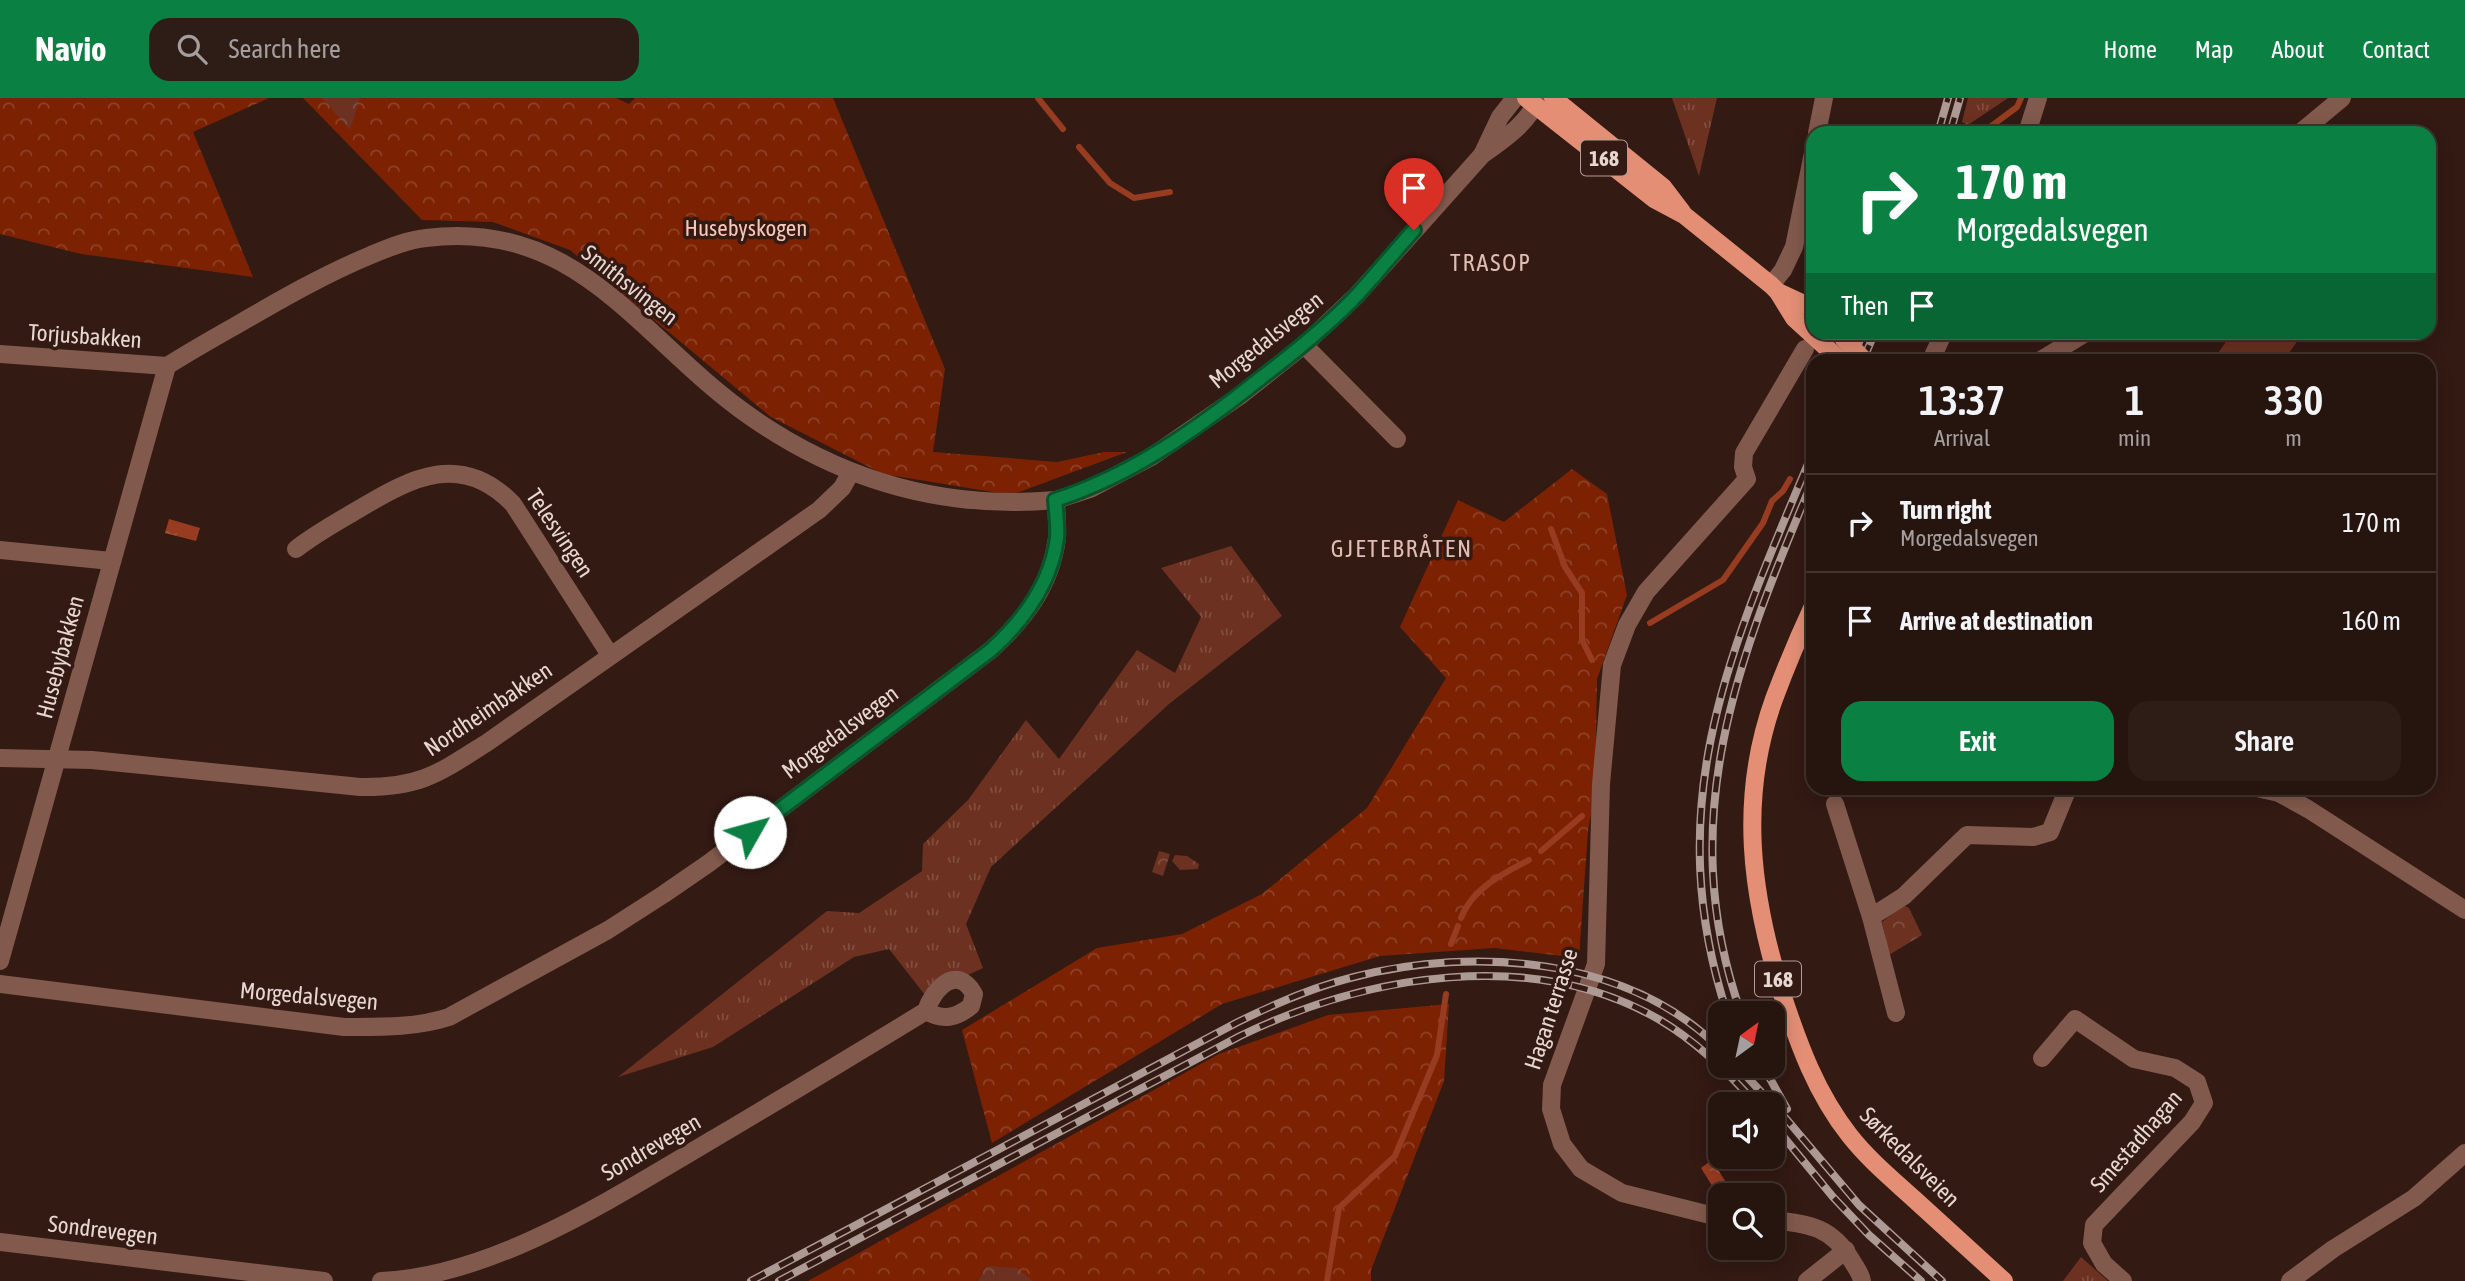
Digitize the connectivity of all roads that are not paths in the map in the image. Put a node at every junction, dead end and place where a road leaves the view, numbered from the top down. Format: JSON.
{"nodes":[{"id":1,"x":1515,"y":98,"type":"edge"},
{"id":2,"x":1553,"y":98,"type":"edge"},
{"id":3,"x":1824,"y":98,"type":"edge"},
{"id":4,"x":2038,"y":98,"type":"edge"},
{"id":5,"x":2342,"y":98,"type":"edge"},
{"id":6,"x":1534,"y":100,"type":"edge"},
{"id":7,"x":1818,"y":126,"type":"edge"},
{"id":8,"x":2029,"y":126,"type":"edge"},
{"id":9,"x":2308,"y":126,"type":"edge"},
{"id":10,"x":1482,"y":155,"type":"junction"},
{"id":11,"x":1806,"y":188,"type":"edge"},
{"id":12,"x":1684,"y":215,"type":"junction"},
{"id":13,"x":1775,"y":289,"type":"junction"},
{"id":14,"x":1806,"y":305,"type":"edge"},
{"id":15,"x":1806,"y":329,"type":"edge"},
{"id":16,"x":1818,"y":340,"type":"edge"},
{"id":17,"x":1845,"y":340,"type":"edge"},
{"id":18,"x":2074,"y":340,"type":"edge"},
{"id":19,"x":1304,"y":345,"type":"junction"},
{"id":20,"x":1805,"y":349,"type":"dead end"},
{"id":21,"x":0,"y":354,"type":"edge"},
{"id":22,"x":1834,"y":354,"type":"edge"},
{"id":23,"x":1858,"y":354,"type":"edge"},
{"id":24,"x":2051,"y":354,"type":"edge"},
{"id":25,"x":167,"y":366,"type":"junction"},
{"id":26,"x":1397,"y":439,"type":"dead end"},
{"id":27,"x":851,"y":472,"type":"junction"},
{"id":28,"x":1055,"y":500,"type":"junction"},
{"id":29,"x":296,"y":549,"type":"dead end"},
{"id":30,"x":0,"y":550,"type":"edge"},
{"id":31,"x":111,"y":561,"type":"junction"},
{"id":32,"x":1806,"y":623,"type":"edge"},
{"id":33,"x":610,"y":655,"type":"junction"},
{"id":34,"x":0,"y":758,"type":"edge"},
{"id":35,"x":57,"y":760,"type":"junction"},
{"id":36,"x":2065,"y":795,"type":"edge"},
{"id":37,"x":2283,"y":795,"type":"edge"},
{"id":38,"x":1835,"y":804,"type":"dead end"},
{"id":39,"x":2465,"y":910,"type":"edge"},
{"id":40,"x":1871,"y":917,"type":"junction"},
{"id":41,"x":0,"y":961,"type":"edge"},
{"id":42,"x":0,"y":984,"type":"edge"},
{"id":43,"x":926,"y":1012,"type":"dead end"},
{"id":44,"x":1896,"y":1013,"type":"dead end"},
{"id":45,"x":2042,"y":1058,"type":"dead end"},
{"id":46,"x":2465,"y":1153,"type":"edge"},
{"id":47,"x":1708,"y":1214,"type":"edge"},
{"id":48,"x":1785,"y":1221,"type":"edge"},
{"id":49,"x":0,"y":1242,"type":"edge"},
{"id":50,"x":1846,"y":1250,"type":"junction"},
{"id":51,"x":324,"y":1281,"type":"edge"},
{"id":52,"x":381,"y":1281,"type":"edge"},
{"id":53,"x":1807,"y":1281,"type":"edge"},
{"id":54,"x":1862,"y":1281,"type":"edge"},
{"id":55,"x":2004,"y":1281,"type":"edge"},
{"id":56,"x":2123,"y":1281,"type":"edge"},
{"id":57,"x":2290,"y":1281,"type":"edge"}],
"edges":[{"from":1,"to":10,"type":"street","name":"Morgedalsvegen"},
{"from":2,"to":12,"type":"main road","number":"168"},
{"from":3,"to":7,"type":"street"},
{"from":4,"to":8,"type":"street"},
{"from":5,"to":9,"type":"street"},
{"from":6,"to":10,"type":"street","name":"Morgedalsvegen"},
{"from":6,"to":12,"type":"main road","number":"168"},
{"from":10,"to":19,"type":"street","name":"Morgedalsvegen"},
{"from":11,"to":13,"type":"street"},
{"from":12,"to":13,"type":"main road","number":"168"},
{"from":13,"to":14,"type":"main road","number":"168"},
{"from":13,"to":15,"type":"main road","number":"168"},
{"from":16,"to":22,"type":"main road","number":"168"},
{"from":17,"to":23,"type":"main road","bridge":true},
{"from":18,"to":24,"type":"street"},
{"from":19,"to":26,"type":"street"},
{"from":19,"to":28,"type":"street","name":"Morgedalsvegen"},
{"from":20,"to":47,"type":"street","name":"Hagan terrasse"},
{"from":21,"to":25,"type":"street","name":"Torjusbakken"},
{"from":25,"to":27,"type":"street","name":"Smithsvingen"},
{"from":25,"to":31,"type":"street","name":"Husebybakken"},
{"from":27,"to":28,"type":"street","name":"Smithsvingen"},
{"from":27,"to":33,"type":"street","name":"Nordheimbakken"},
{"from":28,"to":42,"type":"street","name":"Morgedalsvegen"},
{"from":29,"to":33,"type":"street","name":"Telesvingen"},
{"from":30,"to":31,"type":"street"},
{"from":31,"to":35,"type":"street","name":"Husebybakken"},
{"from":32,"to":55,"type":"main road","name":"Sørkedalsveien","number":"168"},
{"from":33,"to":35,"type":"street","name":"Nordheimbakken"},
{"from":34,"to":35,"type":"street","name":"Nordheimbakken"},
{"from":35,"to":41,"type":"street","name":"Husebybakken"},
{"from":36,"to":40,"type":"street"},
{"from":37,"to":39,"type":"street"},
{"from":38,"to":40,"type":"street"},
{"from":40,"to":44,"type":"street"},
{"from":43,"to":52,"type":"street","name":"Sondrevegen"},
{"from":45,"to":56,"type":"street","name":"Smestadhagan"},
{"from":46,"to":57,"type":"street"},
{"from":48,"to":50,"type":"street"},
{"from":49,"to":51,"type":"street","name":"Sondrevegen"},
{"from":50,"to":53,"type":"street"},
{"from":50,"to":54,"type":"street"}]}
